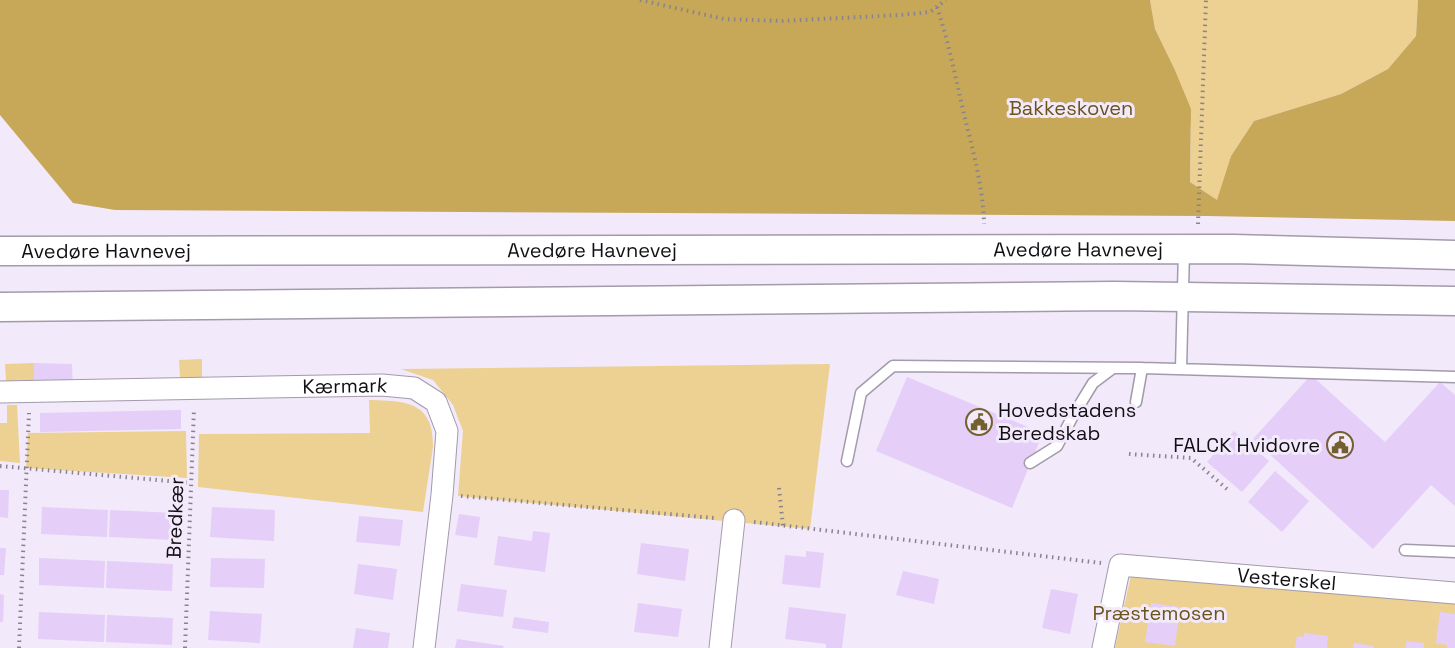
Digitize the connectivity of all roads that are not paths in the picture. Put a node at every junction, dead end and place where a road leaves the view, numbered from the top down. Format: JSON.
{"nodes":[{"id":1,"x":1184,"y":249,"type":"junction"},
{"id":2,"x":0,"y":251,"type":"edge"},
{"id":3,"x":1455,"y":255,"type":"edge"},
{"id":4,"x":1183,"y":296,"type":"junction"},
{"id":5,"x":1455,"y":301,"type":"edge"},
{"id":6,"x":0,"y":307,"type":"edge"},
{"id":7,"x":1113,"y":368,"type":"junction"},
{"id":8,"x":1142,"y":368,"type":"junction"},
{"id":9,"x":1181,"y":369,"type":"junction"},
{"id":10,"x":1455,"y":377,"type":"edge"},
{"id":11,"x":0,"y":392,"type":"edge"},
{"id":12,"x":1136,"y":402,"type":"dead end"},
{"id":13,"x":847,"y":461,"type":"dead end"},
{"id":14,"x":1030,"y":464,"type":"dead end"},
{"id":15,"x":734,"y":520,"type":"road end"},
{"id":16,"x":1405,"y":550,"type":"dead end"},
{"id":17,"x":1455,"y":552,"type":"edge"},
{"id":18,"x":1455,"y":593,"type":"edge"},
{"id":19,"x":424,"y":648,"type":"edge"},
{"id":20,"x":720,"y":648,"type":"edge"},
{"id":21,"x":1103,"y":648,"type":"edge"}],
"edges":[{"from":1,"to":2,"type":"street","name":"Avedøre Havnevej"},
{"from":1,"to":3,"type":"street","name":"Avedøre Havnevej"},
{"from":1,"to":4,"type":"lane","name":"Avedøre Havnevej"},
{"from":4,"to":5,"type":"street"},
{"from":4,"to":6,"type":"street"},
{"from":4,"to":9,"type":"lane","name":"Avedøre Havnevej"},
{"from":7,"to":8,"type":"lane"},
{"from":7,"to":13,"type":"lane"},
{"from":7,"to":14,"type":"lane"},
{"from":8,"to":9,"type":"lane"},
{"from":8,"to":12,"type":"lane"},
{"from":9,"to":10,"type":"lane"},
{"from":11,"to":19,"type":"street","name":"Kærmark"},
{"from":15,"to":20,"type":"street"},
{"from":16,"to":17,"type":"lane"},
{"from":18,"to":21,"type":"street","name":"Vesterskel"}]}
